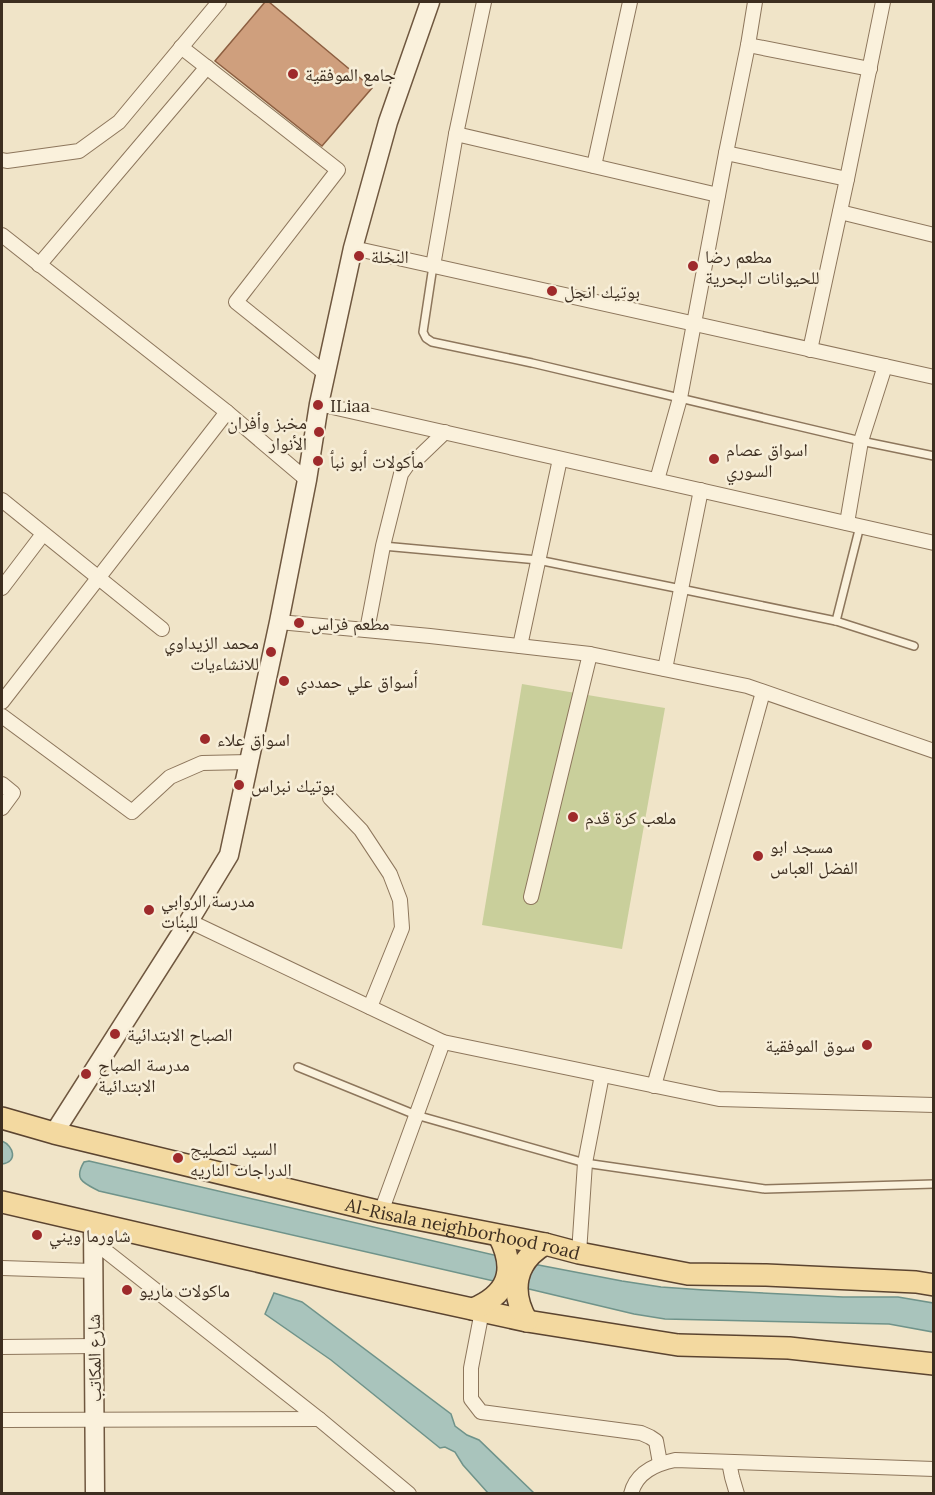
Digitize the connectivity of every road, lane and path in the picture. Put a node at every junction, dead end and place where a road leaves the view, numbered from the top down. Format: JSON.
{"nodes":[{"id":1,"x":219,"y":2,"type":"edge"},
{"id":2,"x":430,"y":2,"type":"edge"},
{"id":3,"x":484,"y":2,"type":"edge"},
{"id":4,"x":630,"y":2,"type":"edge"},
{"id":5,"x":755,"y":2,"type":"edge"},
{"id":6,"x":883,"y":2,"type":"edge"},
{"id":7,"x":748,"y":45,"type":"junction"},
{"id":8,"x":181,"y":47,"type":"junction"},
{"id":9,"x":207,"y":67,"type":"junction"},
{"id":10,"x":870,"y":69,"type":"junction"},
{"id":11,"x":456,"y":134,"type":"junction"},
{"id":12,"x":726,"y":153,"type":"junction"},
{"id":13,"x":2,"y":160,"type":"edge"},
{"id":14,"x":594,"y":166,"type":"junction"},
{"id":15,"x":848,"y":179,"type":"junction"},
{"id":16,"x":718,"y":195,"type":"junction"},
{"id":17,"x":840,"y":212,"type":"junction"},
{"id":18,"x":2,"y":235,"type":"edge"},
{"id":19,"x":933,"y":235,"type":"edge"},
{"id":20,"x":353,"y":248,"type":"junction"},
{"id":21,"x":39,"y":265,"type":"junction"},
{"id":22,"x":433,"y":266,"type":"junction"},
{"id":23,"x":693,"y":324,"type":"junction"},
{"id":24,"x":810,"y":350,"type":"junction"},
{"id":25,"x":885,"y":366,"type":"junction"},
{"id":26,"x":326,"y":374,"type":"junction"},
{"id":27,"x":933,"y":377,"type":"edge"},
{"id":28,"x":680,"y":398,"type":"junction"},
{"id":29,"x":319,"y":404,"type":"junction"},
{"id":30,"x":227,"y":412,"type":"junction"},
{"id":31,"x":445,"y":432,"type":"junction"},
{"id":32,"x":861,"y":441,"type":"junction"},
{"id":33,"x":933,"y":456,"type":"edge"},
{"id":34,"x":560,"y":459,"type":"junction"},
{"id":35,"x":307,"y":480,"type":"junction"},
{"id":36,"x":657,"y":480,"type":"junction"},
{"id":37,"x":701,"y":490,"type":"junction"},
{"id":38,"x":2,"y":500,"type":"edge"},
{"id":39,"x":853,"y":524,"type":"junction"},
{"id":40,"x":43,"y":534,"type":"junction"},
{"id":41,"x":933,"y":543,"type":"edge"},
{"id":42,"x":383,"y":546,"type":"junction"},
{"id":43,"x":538,"y":560,"type":"junction"},
{"id":44,"x":98,"y":578,"type":"junction"},
{"id":45,"x":2,"y":588,"type":"edge"},
{"id":46,"x":681,"y":589,"type":"junction"},
{"id":47,"x":836,"y":621,"type":"junction"},
{"id":48,"x":279,"y":622,"type":"junction"},
{"id":49,"x":162,"y":629,"type":"dead end"},
{"id":50,"x":367,"y":630,"type":"junction"},
{"id":51,"x":520,"y":646,"type":"junction"},
{"id":52,"x":914,"y":646,"type":"dead end"},
{"id":53,"x":590,"y":654,"type":"junction"},
{"id":54,"x":665,"y":669,"type":"junction"},
{"id":55,"x":763,"y":692,"type":"junction"},
{"id":56,"x":2,"y":702,"type":"edge"},
{"id":57,"x":2,"y":716,"type":"edge"},
{"id":58,"x":933,"y":752,"type":"edge"},
{"id":59,"x":249,"y":762,"type":"junction"},
{"id":60,"x":2,"y":784,"type":"edge"},
{"id":61,"x":330,"y":798,"type":"dead end"},
{"id":62,"x":2,"y":808,"type":"edge"},
{"id":63,"x":531,"y":897,"type":"dead end"},
{"id":64,"x":189,"y":921,"type":"junction"},
{"id":65,"x":370,"y":1007,"type":"junction"},
{"id":66,"x":443,"y":1042,"type":"junction"},
{"id":67,"x":298,"y":1066,"type":"dead end"},
{"id":68,"x":602,"y":1075,"type":"junction"},
{"id":69,"x":654,"y":1086,"type":"junction"},
{"id":70,"x":933,"y":1105,"type":"edge"},
{"id":71,"x":416,"y":1115,"type":"junction"},
{"id":72,"x":2,"y":1118,"type":"edge"},
{"id":73,"x":54,"y":1132,"type":"junction"},
{"id":74,"x":585,"y":1163,"type":"junction"},
{"id":75,"x":933,"y":1184,"type":"edge"},
{"id":76,"x":2,"y":1202,"type":"edge"},
{"id":77,"x":381,"y":1212,"type":"junction"},
{"id":78,"x":93,"y":1232,"type":"junction"},
{"id":79,"x":502,"y":1241,"type":"junction"},
{"id":80,"x":538,"y":1249,"type":"junction"},
{"id":81,"x":579,"y":1253,"type":"junction"},
{"id":82,"x":2,"y":1268,"type":"edge"},
{"id":83,"x":93,"y":1271,"type":"junction"},
{"id":84,"x":933,"y":1285,"type":"edge"},
{"id":85,"x":482,"y":1306,"type":"junction"},
{"id":86,"x":527,"y":1322,"type":"junction"},
{"id":87,"x":94,"y":1346,"type":"junction"},
{"id":88,"x":2,"y":1347,"type":"edge"},
{"id":89,"x":933,"y":1364,"type":"edge"},
{"id":90,"x":319,"y":1419,"type":"junction"},
{"id":91,"x":2,"y":1420,"type":"edge"},
{"id":92,"x":95,"y":1420,"type":"junction"},
{"id":93,"x":729,"y":1462,"type":"junction"},
{"id":94,"x":660,"y":1463,"type":"junction"},
{"id":95,"x":933,"y":1468,"type":"edge"},
{"id":96,"x":95,"y":1494,"type":"edge"},
{"id":97,"x":409,"y":1494,"type":"edge"},
{"id":98,"x":631,"y":1494,"type":"edge"},
{"id":99,"x":737,"y":1494,"type":"edge"}],
"edges":[{"from":1,"to":8,"type":"street"},
{"from":2,"to":20,"type":"street"},
{"from":3,"to":11,"type":"street"},
{"from":4,"to":14,"type":"street"},
{"from":5,"to":7,"type":"street"},
{"from":6,"to":10,"type":"street"},
{"from":7,"to":10,"type":"street"},
{"from":7,"to":12,"type":"street"},
{"from":8,"to":9,"type":"street"},
{"from":8,"to":13,"type":"street"},
{"from":9,"to":21,"type":"street"},
{"from":9,"to":26,"type":"street"},
{"from":10,"to":15,"type":"street"},
{"from":11,"to":14,"type":"street"},
{"from":11,"to":22,"type":"street"},
{"from":12,"to":15,"type":"street"},
{"from":12,"to":16,"type":"street"},
{"from":14,"to":16,"type":"street"},
{"from":15,"to":17,"type":"street"},
{"from":16,"to":23,"type":"street"},
{"from":17,"to":19,"type":"street"},
{"from":17,"to":24,"type":"street"},
{"from":18,"to":21,"type":"street"},
{"from":20,"to":22,"type":"street"},
{"from":20,"to":26,"type":"street"},
{"from":21,"to":30,"type":"street"},
{"from":22,"to":23,"type":"street"},
{"from":22,"to":28,"type":"lane"},
{"from":23,"to":24,"type":"street"},
{"from":23,"to":28,"type":"street"},
{"from":24,"to":25,"type":"street"},
{"from":25,"to":27,"type":"street"},
{"from":25,"to":32,"type":"street"},
{"from":26,"to":29,"type":"street"},
{"from":28,"to":32,"type":"lane"},
{"from":28,"to":36,"type":"street"},
{"from":29,"to":31,"type":"street"},
{"from":29,"to":35,"type":"street"},
{"from":30,"to":35,"type":"street"},
{"from":30,"to":44,"type":"street"},
{"from":31,"to":34,"type":"street"},
{"from":31,"to":42,"type":"street"},
{"from":32,"to":33,"type":"lane"},
{"from":32,"to":39,"type":"street"},
{"from":34,"to":36,"type":"street"},
{"from":34,"to":43,"type":"street"},
{"from":35,"to":48,"type":"street"},
{"from":36,"to":37,"type":"street"},
{"from":37,"to":39,"type":"street"},
{"from":37,"to":46,"type":"street"},
{"from":38,"to":40,"type":"street"},
{"from":39,"to":41,"type":"street"},
{"from":39,"to":47,"type":"lane"},
{"from":40,"to":44,"type":"street"},
{"from":40,"to":45,"type":"street"},
{"from":42,"to":43,"type":"lane"},
{"from":42,"to":50,"type":"street"},
{"from":43,"to":46,"type":"lane"},
{"from":43,"to":51,"type":"street"},
{"from":44,"to":49,"type":"street"},
{"from":44,"to":56,"type":"street"},
{"from":46,"to":47,"type":"lane"},
{"from":46,"to":54,"type":"street"},
{"from":47,"to":52,"type":"lane"},
{"from":48,"to":50,"type":"street"},
{"from":48,"to":59,"type":"street"},
{"from":50,"to":51,"type":"street"},
{"from":51,"to":53,"type":"street"},
{"from":53,"to":54,"type":"street"},
{"from":53,"to":63,"type":"street"},
{"from":54,"to":55,"type":"street"},
{"from":55,"to":58,"type":"street"},
{"from":55,"to":69,"type":"street"},
{"from":57,"to":59,"type":"street"},
{"from":59,"to":64,"type":"street"},
{"from":60,"to":62,"type":"street"},
{"from":61,"to":65,"type":"street"},
{"from":64,"to":65,"type":"street"},
{"from":64,"to":73,"type":"street"},
{"from":65,"to":66,"type":"street"},
{"from":66,"to":68,"type":"street"},
{"from":66,"to":71,"type":"street"},
{"from":67,"to":71,"type":"lane"},
{"from":68,"to":69,"type":"street"},
{"from":68,"to":74,"type":"street"},
{"from":69,"to":70,"type":"street"},
{"from":71,"to":74,"type":"lane"},
{"from":71,"to":77,"type":"street"},
{"from":72,"to":73,"type":"main road","name":"Al-Risala neighborhood road"},
{"from":73,"to":77,"type":"main road","name":"Al-Risala neighborhood road"},
{"from":74,"to":75,"type":"lane"},
{"from":74,"to":81,"type":"street"},
{"from":76,"to":78,"type":"main road"},
{"from":77,"to":79,"type":"main road","name":"Al-Risala neighborhood road"},
{"from":78,"to":83,"type":"street","name":"شارع المكاتب"},
{"from":78,"to":85,"type":"main road"},
{"from":78,"to":90,"type":"street"},
{"from":79,"to":80,"type":"main road","name":"Al-Risala neighborhood road"},
{"from":79,"to":85,"type":"main road"},
{"from":80,"to":81,"type":"main road","name":"Al-Risala neighborhood road"},
{"from":80,"to":86,"type":"main road"},
{"from":81,"to":84,"type":"main road","name":"Al-Risala neighborhood road"},
{"from":82,"to":83,"type":"street"},
{"from":83,"to":87,"type":"street","name":"شارع المكاتب"},
{"from":85,"to":86,"type":"main road"},
{"from":85,"to":94,"type":"street"},
{"from":86,"to":89,"type":"main road"},
{"from":87,"to":88,"type":"street"},
{"from":87,"to":92,"type":"street","name":"شارع المكاتب"},
{"from":90,"to":92,"type":"street"},
{"from":90,"to":97,"type":"street"},
{"from":91,"to":92,"type":"street"},
{"from":92,"to":96,"type":"street","name":"شارع المكاتب"},
{"from":93,"to":94,"type":"street"},
{"from":93,"to":95,"type":"street"},
{"from":93,"to":99,"type":"street"},
{"from":94,"to":98,"type":"street"}]}
